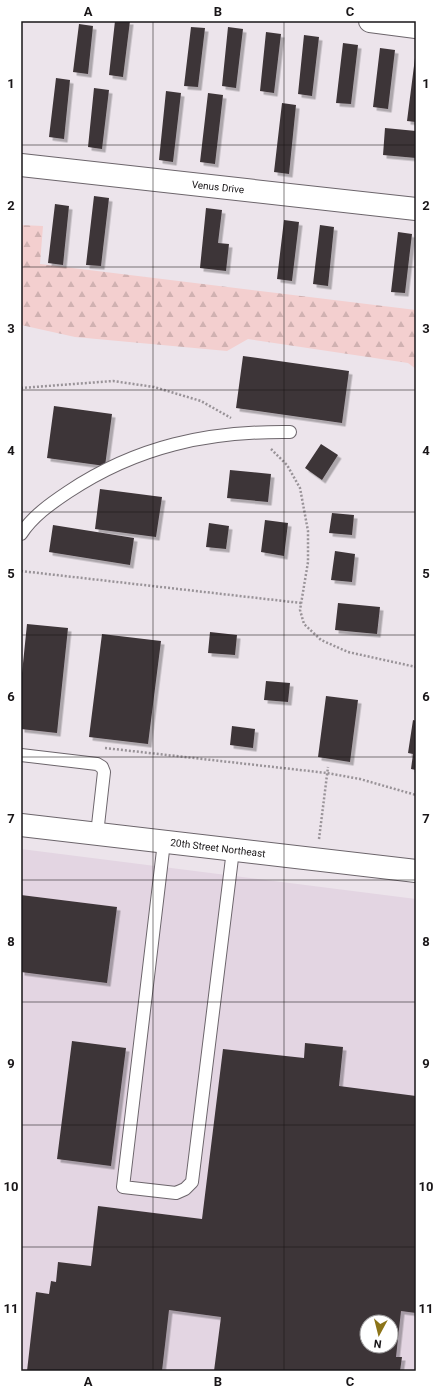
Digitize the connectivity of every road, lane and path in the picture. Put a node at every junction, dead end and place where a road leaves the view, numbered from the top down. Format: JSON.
{"nodes":[{"id":1,"x":370,"y":21,"type":"edge"},
{"id":2,"x":416,"y":27,"type":"edge"},
{"id":3,"x":21,"y":165,"type":"edge"},
{"id":4,"x":416,"y":209,"type":"edge"},
{"id":5,"x":21,"y":388,"type":"edge"},
{"id":6,"x":251,"y":431,"type":"junction"},
{"id":7,"x":290,"y":432,"type":"dead end"},
{"id":8,"x":21,"y":534,"type":"edge"},
{"id":9,"x":21,"y":571,"type":"edge"},
{"id":10,"x":301,"y":603,"type":"junction"},
{"id":11,"x":416,"y":667,"type":"edge"},
{"id":12,"x":99,"y":748,"type":"dead end"},
{"id":13,"x":21,"y":755,"type":"edge"},
{"id":14,"x":328,"y":767,"type":"dead end"},
{"id":15,"x":327,"y":773,"type":"junction"},
{"id":16,"x":416,"y":795,"type":"edge"},
{"id":17,"x":21,"y":825,"type":"edge"},
{"id":18,"x":97,"y":834,"type":"junction"},
{"id":19,"x":164,"y":842,"type":"junction"},
{"id":20,"x":233,"y":850,"type":"junction"},
{"id":21,"x":317,"y":860,"type":"junction"},
{"id":22,"x":416,"y":872,"type":"edge"}],
"edges":[{"from":1,"to":2,"type":"street"},
{"from":3,"to":4,"type":"street","name":"Venus Drive"},
{"from":5,"to":6,"type":"path"},
{"from":6,"to":7,"type":"lane"},
{"from":6,"to":8,"type":"lane"},
{"from":6,"to":10,"type":"path"},
{"from":9,"to":10,"type":"path"},
{"from":10,"to":11,"type":"path"},
{"from":12,"to":15,"type":"path"},
{"from":13,"to":18,"type":"lane"},
{"from":14,"to":15,"type":"path"},
{"from":15,"to":16,"type":"path"},
{"from":15,"to":21,"type":"path"},
{"from":17,"to":18,"type":"street","name":"20th Street Northeast"},
{"from":18,"to":19,"type":"street","name":"20th Street Northeast"},
{"from":19,"to":20,"type":"street","name":"20th Street Northeast"},
{"from":19,"to":20,"type":"lane"},
{"from":20,"to":21,"type":"street","name":"20th Street Northeast"},
{"from":21,"to":22,"type":"street","name":"20th Street Northeast"}]}
